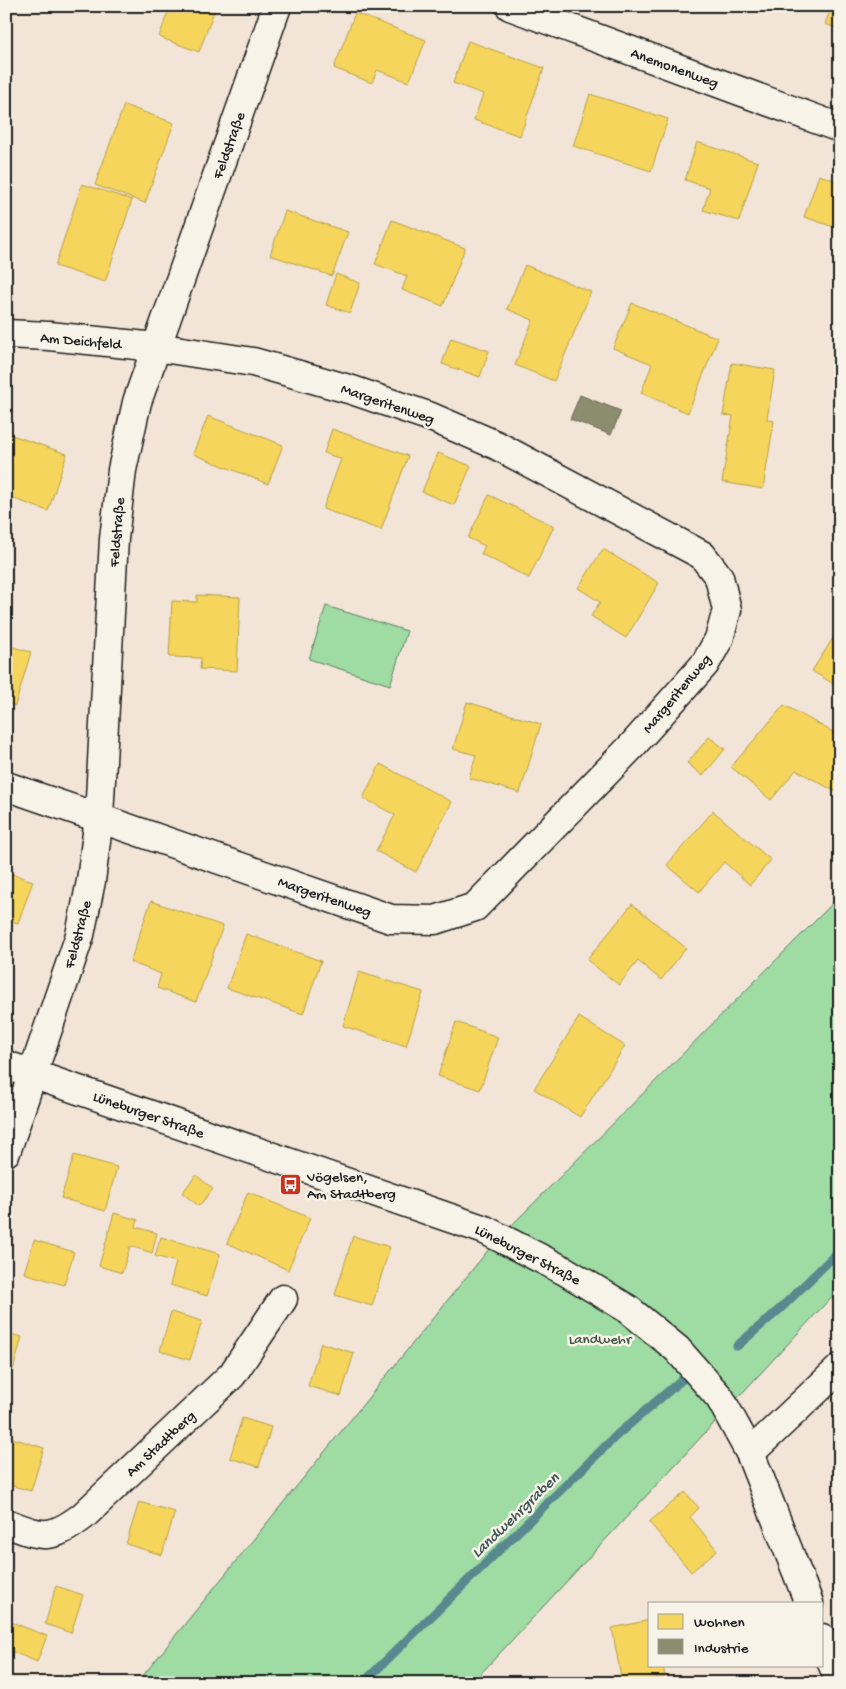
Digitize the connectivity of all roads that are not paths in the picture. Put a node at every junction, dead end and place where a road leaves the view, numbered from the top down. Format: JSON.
{"nodes":[{"id":1,"x":278,"y":6,"type":"edge"},
{"id":2,"x":510,"y":6,"type":"edge"},
{"id":3,"x":840,"y":128,"type":"edge"},
{"id":4,"x":6,"y":334,"type":"edge"},
{"id":5,"x":156,"y":347,"type":"junction"},
{"id":6,"x":6,"y":786,"type":"edge"},
{"id":7,"x":99,"y":817,"type":"junction"},
{"id":8,"x":6,"y":1065,"type":"edge"},
{"id":9,"x":33,"y":1074,"type":"junction"},
{"id":10,"x":6,"y":1152,"type":"edge"},
{"id":11,"x":283,"y":1299,"type":"dead end"},
{"id":12,"x":840,"y":1368,"type":"edge"},
{"id":13,"x":750,"y":1453,"type":"junction"},
{"id":14,"x":6,"y":1523,"type":"edge"},
{"id":15,"x":809,"y":1602,"type":"edge"},
{"id":16,"x":824,"y":1643,"type":"edge"},
{"id":17,"x":840,"y":1683,"type":"edge"}],
"edges":[{"from":1,"to":5,"type":"street","name":"Feldstraße"},
{"from":2,"to":3,"type":"street","name":"Anemonenweg"},
{"from":4,"to":5,"type":"street","name":"Am Deichfeld"},
{"from":5,"to":7,"type":"street","name":"Feldstraße"},
{"from":5,"to":7,"type":"street","name":"Margeritenweg"},
{"from":6,"to":7,"type":"street","name":"Margeritenweg"},
{"from":7,"to":9,"type":"street","name":"Feldstraße"},
{"from":8,"to":9,"type":"street","name":"Lüneburger Straße"},
{"from":9,"to":10,"type":"street"},
{"from":9,"to":13,"type":"street","name":"Lüneburger Straße"},
{"from":11,"to":14,"type":"street","name":"Am Stadtberg"},
{"from":12,"to":13,"type":"street"},
{"from":13,"to":15,"type":"street","name":"Lüneburger Straße"},
{"from":16,"to":17,"type":"street"}]}
